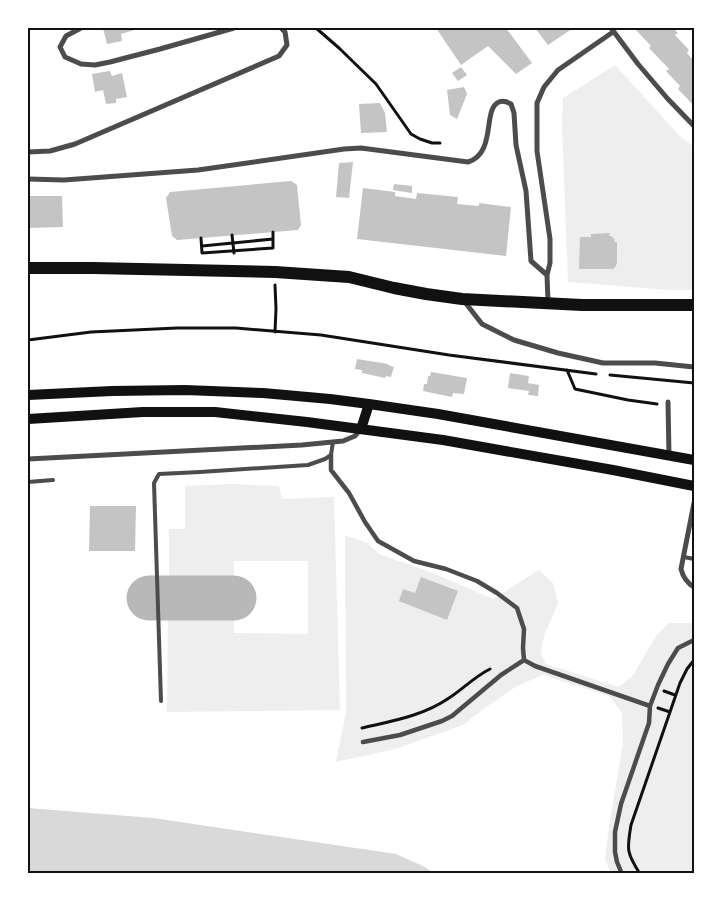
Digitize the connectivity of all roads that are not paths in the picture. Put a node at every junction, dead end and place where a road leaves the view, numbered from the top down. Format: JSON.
{"nodes":[{"id":1,"x":81,"y":28,"type":"edge"},
{"id":2,"x":234,"y":28,"type":"edge"},
{"id":3,"x":281,"y":28,"type":"edge"},
{"id":4,"x":612,"y":30,"type":"edge"},
{"id":5,"x":694,"y":126,"type":"edge"},
{"id":6,"x":28,"y":152,"type":"edge"},
{"id":7,"x":28,"y":179,"type":"edge"},
{"id":8,"x":28,"y":268,"type":"edge"},
{"id":9,"x":547,"y":274,"type":"junction"},
{"id":10,"x":462,"y":298,"type":"junction"},
{"id":11,"x":548,"y":303,"type":"junction"},
{"id":12,"x":694,"y":305,"type":"edge"},
{"id":13,"x":694,"y":367,"type":"edge"},
{"id":14,"x":28,"y":395,"type":"edge"},
{"id":15,"x":369,"y":404,"type":"junction"},
{"id":16,"x":668,"y":404,"type":"road end"},
{"id":17,"x":28,"y":419,"type":"edge"},
{"id":18,"x":361,"y":429,"type":"junction"},
{"id":19,"x":334,"y":442,"type":"junction"},
{"id":20,"x":331,"y":455,"type":"junction"},
{"id":21,"x":669,"y":455,"type":"junction"},
{"id":22,"x":28,"y":459,"type":"edge"},
{"id":23,"x":694,"y":460,"type":"edge"},
{"id":24,"x":53,"y":480,"type":"dead end"},
{"id":25,"x":28,"y":482,"type":"edge"},
{"id":26,"x":694,"y":486,"type":"edge"},
{"id":27,"x":694,"y":507,"type":"edge"},
{"id":28,"x":684,"y":557,"type":"junction"},
{"id":29,"x":694,"y":559,"type":"edge"},
{"id":30,"x":694,"y":587,"type":"edge"},
{"id":31,"x":694,"y":640,"type":"edge"},
{"id":32,"x":524,"y":660,"type":"junction"},
{"id":33,"x":161,"y":701,"type":"dead end"},
{"id":34,"x":650,"y":706,"type":"junction"},
{"id":35,"x":363,"y":742,"type":"dead end"},
{"id":36,"x":622,"y":874,"type":"edge"}],
"edges":[{"from":1,"to":2,"type":"street"},
{"from":3,"to":6,"type":"street"},
{"from":4,"to":5,"type":"street"},
{"from":4,"to":9,"type":"street"},
{"from":7,"to":9,"type":"street"},
{"from":8,"to":10,"type":"main road"},
{"from":9,"to":11,"type":"street"},
{"from":10,"to":11,"type":"main road"},
{"from":10,"to":13,"type":"street"},
{"from":11,"to":12,"type":"main road"},
{"from":14,"to":15,"type":"main road"},
{"from":15,"to":18,"type":"main road"},
{"from":15,"to":21,"type":"main road"},
{"from":16,"to":21,"type":"street"},
{"from":17,"to":18,"type":"main road"},
{"from":18,"to":19,"type":"street"},
{"from":18,"to":26,"type":"main road"},
{"from":19,"to":20,"type":"lane"},
{"from":19,"to":22,"type":"street"},
{"from":20,"to":32,"type":"street"},
{"from":20,"to":33,"type":"lane"},
{"from":21,"to":23,"type":"main road"},
{"from":24,"to":25,"type":"lane"},
{"from":27,"to":28,"type":"street"},
{"from":28,"to":29,"type":"lane"},
{"from":28,"to":30,"type":"street"},
{"from":31,"to":34,"type":"street"},
{"from":32,"to":34,"type":"street"},
{"from":32,"to":35,"type":"street"},
{"from":34,"to":36,"type":"street"}]}
